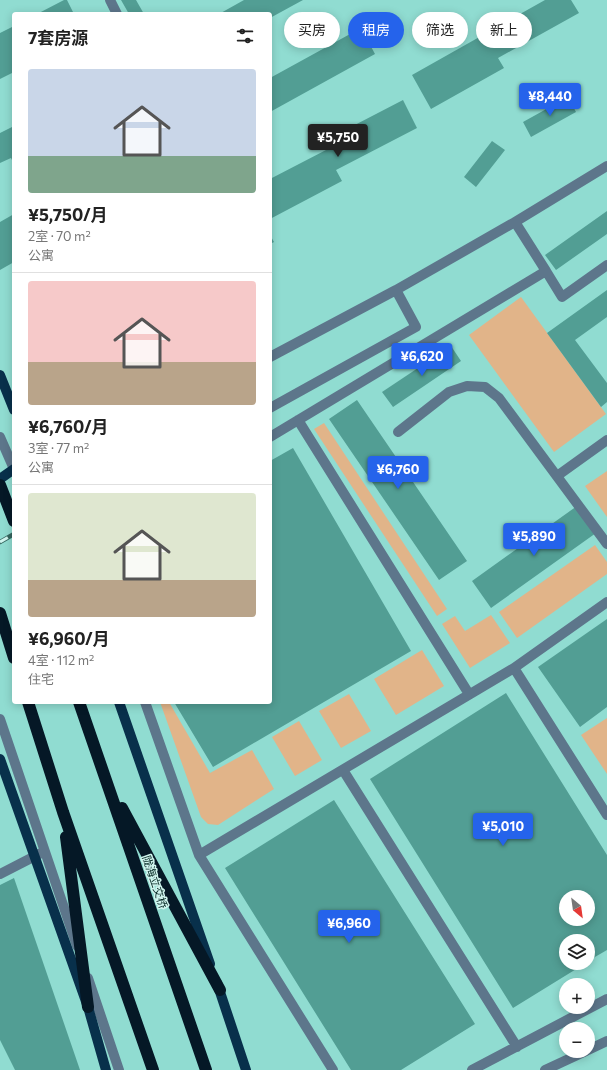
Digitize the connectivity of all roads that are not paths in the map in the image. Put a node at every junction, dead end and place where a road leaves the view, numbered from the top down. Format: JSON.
{"nodes":[{"id":1,"x":110,"y":0,"type":"edge"},
{"id":2,"x":116,"y":12,"type":"edge"},
{"id":3,"x":607,"y":166,"type":"edge"},
{"id":4,"x":515,"y":222,"type":"junction"},
{"id":5,"x":607,"y":265,"type":"edge"},
{"id":6,"x":546,"y":270,"type":"junction"},
{"id":7,"x":396,"y":290,"type":"junction"},
{"id":8,"x":272,"y":356,"type":"edge"},
{"id":9,"x":0,"y":375,"type":"edge"},
{"id":10,"x":12,"y":405,"type":"edge"},
{"id":11,"x":272,"y":407,"type":"edge"},
{"id":12,"x":298,"y":420,"type":"junction"},
{"id":13,"x":398,"y":432,"type":"dead end"},
{"id":14,"x":272,"y":436,"type":"edge"},
{"id":15,"x":0,"y":437,"type":"edge"},
{"id":16,"x":607,"y":440,"type":"edge"},
{"id":17,"x":12,"y":464,"type":"edge"},
{"id":18,"x":12,"y":469,"type":"edge"},
{"id":19,"x":12,"y":470,"type":"edge"},
{"id":20,"x":0,"y":474,"type":"edge"},
{"id":21,"x":557,"y":476,"type":"junction"},
{"id":22,"x":0,"y":479,"type":"edge"},
{"id":23,"x":0,"y":485,"type":"edge"},
{"id":24,"x":12,"y":516,"type":"edge"},
{"id":25,"x":607,"y":544,"type":"edge"},
{"id":26,"x":607,"y":602,"type":"edge"},
{"id":27,"x":0,"y":613,"type":"edge"},
{"id":28,"x":12,"y":652,"type":"edge"},
{"id":29,"x":514,"y":668,"type":"junction"},
{"id":30,"x":469,"y":694,"type":"junction"},
{"id":31,"x":29,"y":704,"type":"edge"},
{"id":32,"x":79,"y":704,"type":"edge"},
{"id":33,"x":121,"y":704,"type":"edge"},
{"id":34,"x":146,"y":704,"type":"edge"},
{"id":35,"x":0,"y":719,"type":"edge"},
{"id":36,"x":0,"y":759,"type":"edge"},
{"id":37,"x":343,"y":770,"type":"junction"},
{"id":38,"x":103,"y":773,"type":"junction"},
{"id":39,"x":63,"y":812,"type":"junction"},
{"id":40,"x":607,"y":815,"type":"edge"},
{"id":41,"x":166,"y":838,"type":"junction"},
{"id":42,"x":44,"y":851,"type":"junction"},
{"id":43,"x":199,"y":855,"type":"junction"},
{"id":44,"x":0,"y":874,"type":"edge"},
{"id":45,"x":220,"y":990,"type":"junction"},
{"id":46,"x":607,"y":1000,"type":"edge"},
{"id":47,"x":88,"y":1007,"type":"junction"},
{"id":48,"x":607,"y":1041,"type":"edge"},
{"id":49,"x":595,"y":1046,"type":"edge"},
{"id":50,"x":516,"y":1047,"type":"junction"},
{"id":51,"x":570,"y":1058,"type":"edge"},
{"id":52,"x":106,"y":1070,"type":"edge"},
{"id":53,"x":119,"y":1070,"type":"edge"},
{"id":54,"x":153,"y":1070,"type":"edge"},
{"id":55,"x":206,"y":1070,"type":"edge"},
{"id":56,"x":242,"y":1070,"type":"edge"},
{"id":57,"x":246,"y":1070,"type":"edge"},
{"id":58,"x":333,"y":1070,"type":"edge"},
{"id":59,"x":472,"y":1070,"type":"edge"},
{"id":60,"x":545,"y":1070,"type":"edge"}],
"edges":[{"from":1,"to":2,"type":"street"},
{"from":3,"to":4,"type":"street"},
{"from":4,"to":6,"type":"street"},
{"from":4,"to":7,"type":"street"},
{"from":5,"to":6,"type":"street"},
{"from":6,"to":12,"type":"street"},
{"from":7,"to":8,"type":"street"},
{"from":7,"to":11,"type":"street"},
{"from":9,"to":10,"type":"main road"},
{"from":12,"to":14,"type":"street"},
{"from":12,"to":30,"type":"street"},
{"from":13,"to":21,"type":"street"},
{"from":15,"to":17,"type":"street"},
{"from":16,"to":21,"type":"street"},
{"from":18,"to":20,"type":"street"},
{"from":19,"to":22,"type":"main road"},
{"from":21,"to":25,"type":"street"},
{"from":23,"to":24,"type":"highway"},
{"from":26,"to":29,"type":"street"},
{"from":27,"to":28,"type":"highway"},
{"from":29,"to":30,"type":"street"},
{"from":29,"to":40,"type":"street"},
{"from":30,"to":37,"type":"street"},
{"from":31,"to":39,"type":"highway"},
{"from":32,"to":38,"type":"highway","name":"陇海立交桥"},
{"from":33,"to":41,"type":"main road"},
{"from":34,"to":43,"type":"street"},
{"from":35,"to":42,"type":"street"},
{"from":36,"to":47,"type":"main road"},
{"from":37,"to":43,"type":"street"},
{"from":37,"to":50,"type":"street"},
{"from":38,"to":45,"type":"highway"},
{"from":38,"to":55,"type":"highway","name":"陇海立交桥"},
{"from":39,"to":47,"type":"highway"},
{"from":39,"to":54,"type":"highway"},
{"from":41,"to":45,"type":"main road"},
{"from":41,"to":56,"type":"street"},
{"from":42,"to":44,"type":"street"},
{"from":42,"to":53,"type":"street"},
{"from":43,"to":58,"type":"street"},
{"from":45,"to":57,"type":"main road"},
{"from":46,"to":50,"type":"street"},
{"from":47,"to":52,"type":"main road"},
{"from":48,"to":49,"type":"street"},
{"from":50,"to":59,"type":"street"},
{"from":51,"to":60,"type":"street"}]}
